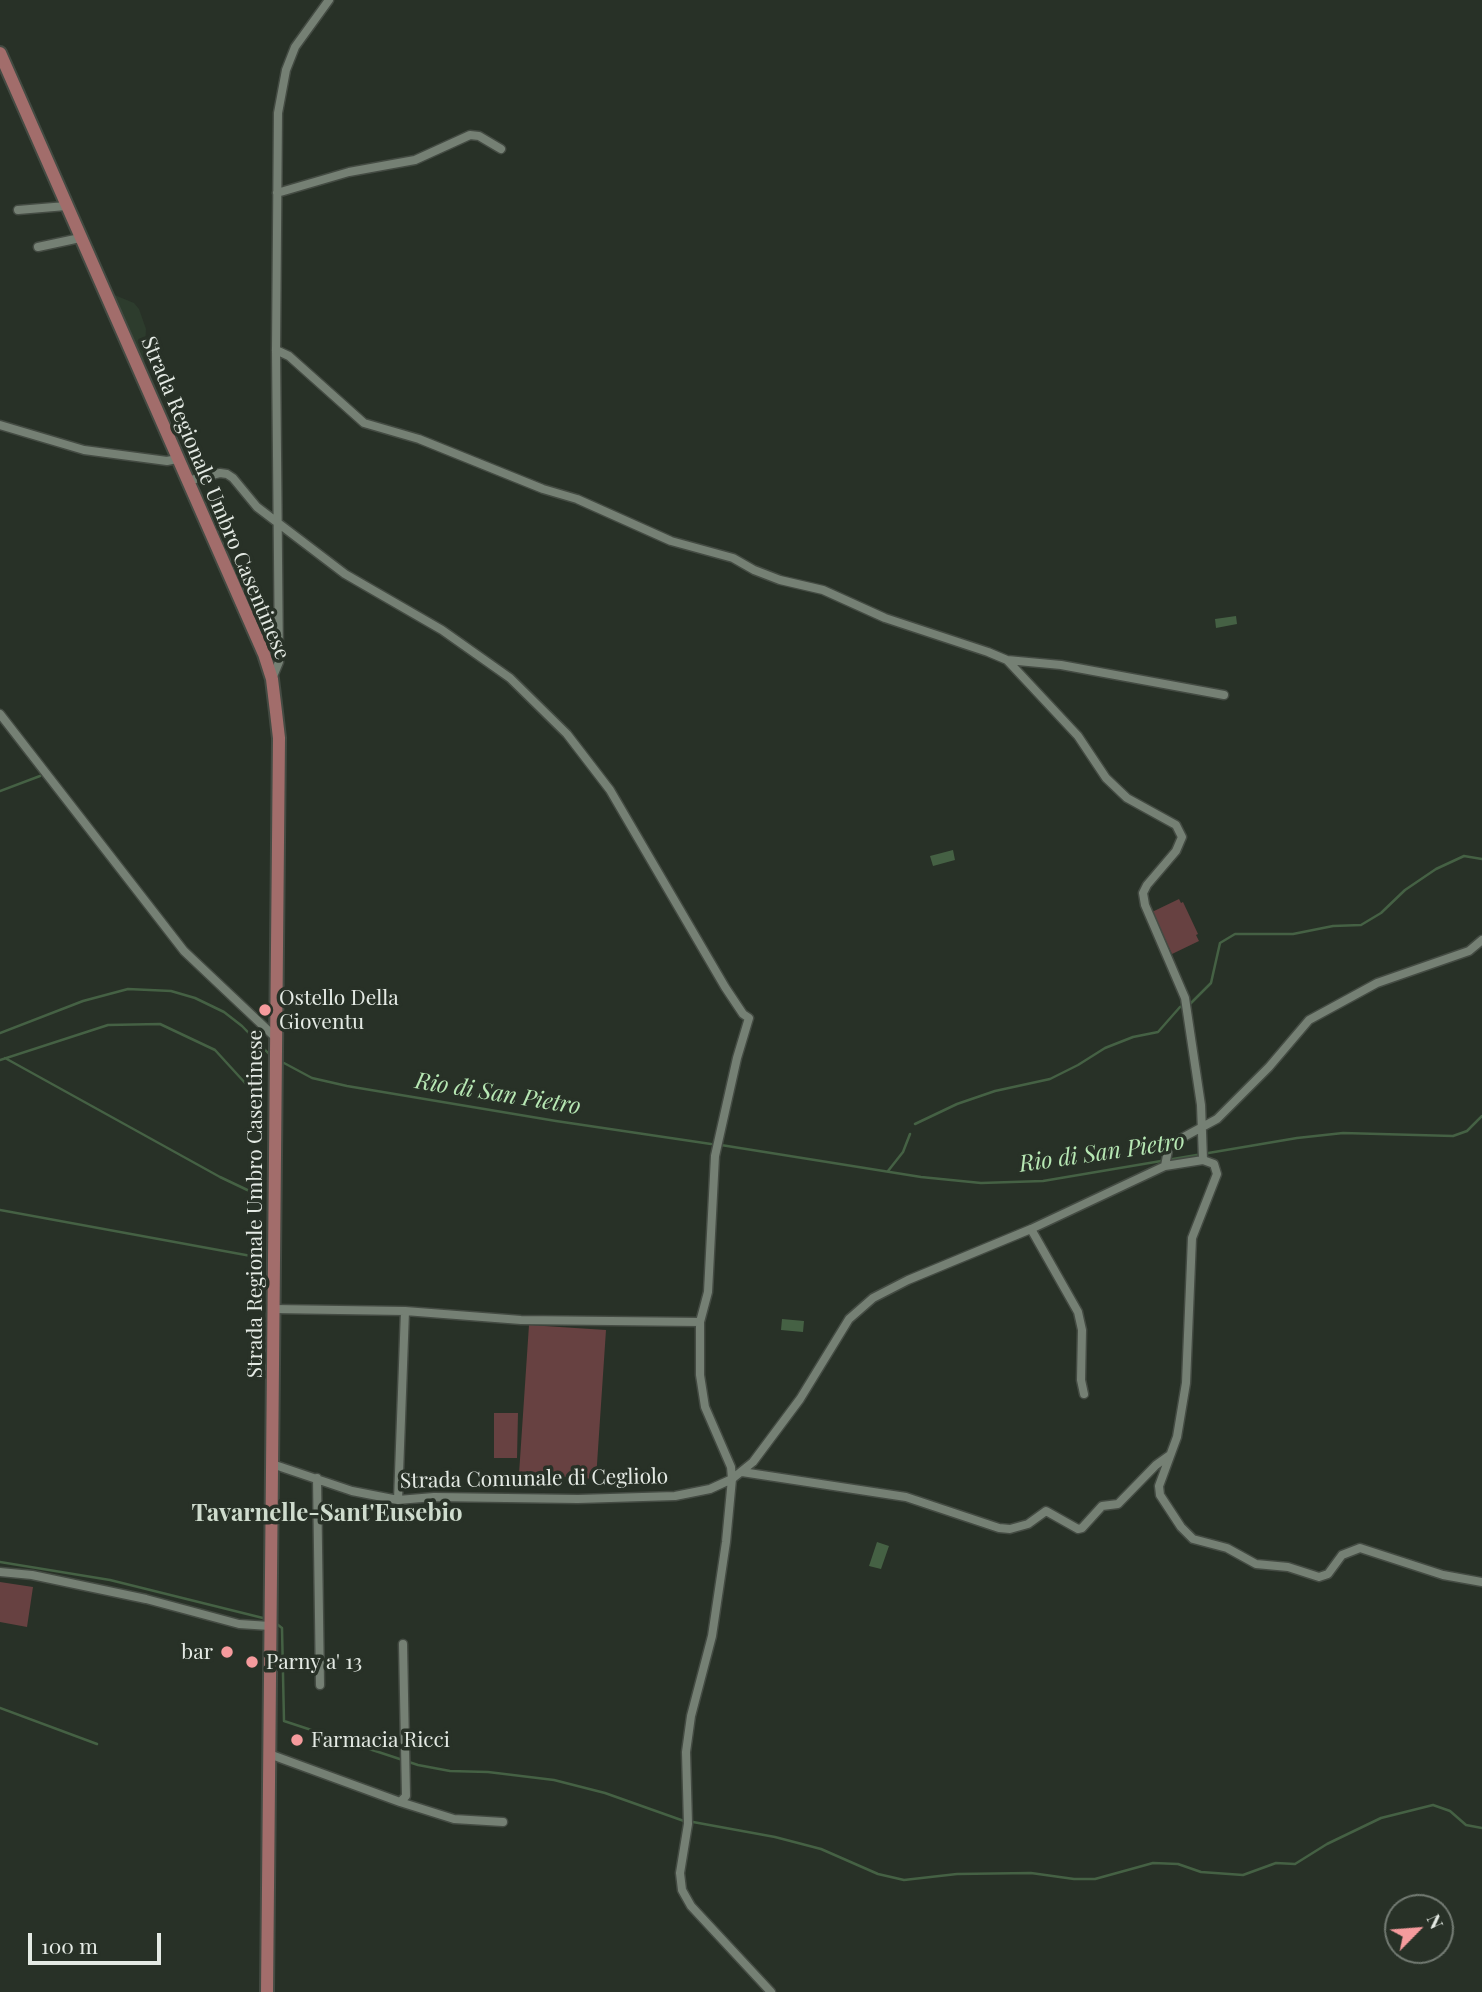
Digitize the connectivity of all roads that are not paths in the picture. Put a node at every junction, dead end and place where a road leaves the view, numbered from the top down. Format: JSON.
{"nodes":[{"id":1,"x":329,"y":0,"type":"edge"},
{"id":2,"x":0,"y":53,"type":"edge"},
{"id":3,"x":500,"y":149,"type":"dead end"},
{"id":4,"x":276,"y":193,"type":"junction"},
{"id":5,"x":66,"y":206,"type":"junction"},
{"id":6,"x":18,"y":210,"type":"dead end"},
{"id":7,"x":80,"y":238,"type":"junction"},
{"id":8,"x":38,"y":247,"type":"dead end"},
{"id":9,"x":276,"y":350,"type":"junction"},
{"id":10,"x":0,"y":425,"type":"edge"},
{"id":11,"x":177,"y":459,"type":"junction"},
{"id":12,"x":187,"y":481,"type":"junction"},
{"id":13,"x":277,"y":523,"type":"junction"},
{"id":14,"x":1007,"y":660,"type":"junction"},
{"id":15,"x":272,"y":679,"type":"junction"},
{"id":16,"x":1224,"y":695,"type":"dead end"},
{"id":17,"x":0,"y":714,"type":"edge"},
{"id":18,"x":1482,"y":940,"type":"edge"},
{"id":19,"x":275,"y":1037,"type":"junction"},
{"id":20,"x":1203,"y":1127,"type":"junction"},
{"id":21,"x":1203,"y":1160,"type":"junction"},
{"id":22,"x":1166,"y":1166,"type":"junction"},
{"id":23,"x":1031,"y":1229,"type":"junction"},
{"id":24,"x":274,"y":1309,"type":"junction"},
{"id":25,"x":405,"y":1311,"type":"junction"},
{"id":26,"x":700,"y":1322,"type":"junction"},
{"id":27,"x":1084,"y":1394,"type":"dead end"},
{"id":28,"x":1170,"y":1455,"type":"junction"},
{"id":29,"x":272,"y":1464,"type":"junction"},
{"id":30,"x":741,"y":1472,"type":"junction"},
{"id":31,"x":317,"y":1478,"type":"junction"},
{"id":32,"x":732,"y":1479,"type":"junction"},
{"id":33,"x":398,"y":1500,"type":"junction"},
{"id":34,"x":0,"y":1572,"type":"edge"},
{"id":35,"x":1482,"y":1582,"type":"edge"},
{"id":36,"x":270,"y":1626,"type":"junction"},
{"id":37,"x":403,"y":1644,"type":"dead end"},
{"id":38,"x":320,"y":1685,"type":"dead end"},
{"id":39,"x":269,"y":1754,"type":"junction"},
{"id":40,"x":400,"y":1801,"type":"junction"},
{"id":41,"x":503,"y":1822,"type":"dead end"},
{"id":42,"x":267,"y":1992,"type":"edge"},
{"id":43,"x":771,"y":1992,"type":"edge"}],
"edges":[{"from":1,"to":4,"type":"street"},
{"from":2,"to":5,"type":"main road","name":"Strada Regionale Umbro Casentinese"},
{"from":3,"to":4,"type":"street"},
{"from":4,"to":9,"type":"street"},
{"from":5,"to":6,"type":"street"},
{"from":5,"to":7,"type":"main road","name":"Strada Regionale Umbro Casentinese"},
{"from":7,"to":8,"type":"street"},
{"from":7,"to":11,"type":"main road","name":"Strada Regionale Umbro Casentinese"},
{"from":9,"to":13,"type":"street"},
{"from":9,"to":14,"type":"street"},
{"from":10,"to":11,"type":"street"},
{"from":11,"to":12,"type":"main road","name":"Strada Regionale Umbro Casentinese"},
{"from":12,"to":13,"type":"street"},
{"from":12,"to":15,"type":"main road","name":"Strada Regionale Umbro Casentinese"},
{"from":13,"to":15,"type":"street"},
{"from":13,"to":26,"type":"street"},
{"from":14,"to":16,"type":"street"},
{"from":14,"to":20,"type":"street"},
{"from":15,"to":19,"type":"main road","name":"Strada Regionale Umbro Casentinese"},
{"from":17,"to":19,"type":"street"},
{"from":18,"to":20,"type":"street"},
{"from":19,"to":24,"type":"main road","name":"Strada Regionale Umbro Casentinese"},
{"from":20,"to":21,"type":"street"},
{"from":20,"to":22,"type":"street"},
{"from":21,"to":22,"type":"street","name":"Strada Comunale di Cegliolo"},
{"from":21,"to":28,"type":"street"},
{"from":22,"to":23,"type":"street","name":"Strada Comunale di Cegliolo"},
{"from":23,"to":27,"type":"street"},
{"from":23,"to":30,"type":"street","name":"Strada Comunale di Cegliolo"},
{"from":24,"to":25,"type":"street"},
{"from":24,"to":29,"type":"main road","name":"Strada Regionale Umbro Casentinese"},
{"from":25,"to":26,"type":"street"},
{"from":25,"to":33,"type":"street"},
{"from":26,"to":32,"type":"street"},
{"from":28,"to":30,"type":"street"},
{"from":28,"to":35,"type":"street"},
{"from":29,"to":31,"type":"street","name":"Strada Comunale di Cegliolo"},
{"from":29,"to":36,"type":"main road","name":"Strada Regionale Umbro Casentinese"},
{"from":30,"to":32,"type":"street","name":"Strada Comunale di Cegliolo"},
{"from":31,"to":33,"type":"street","name":"Strada Comunale di Cegliolo"},
{"from":31,"to":38,"type":"street"},
{"from":32,"to":33,"type":"street","name":"Strada Comunale di Cegliolo"},
{"from":32,"to":43,"type":"street"},
{"from":34,"to":36,"type":"street"},
{"from":36,"to":39,"type":"main road","name":"Strada Regionale Umbro Casentinese"},
{"from":37,"to":40,"type":"street"},
{"from":39,"to":40,"type":"street"},
{"from":39,"to":42,"type":"main road","name":"Strada Regionale Umbro Casentinese"},
{"from":40,"to":41,"type":"street"}]}
